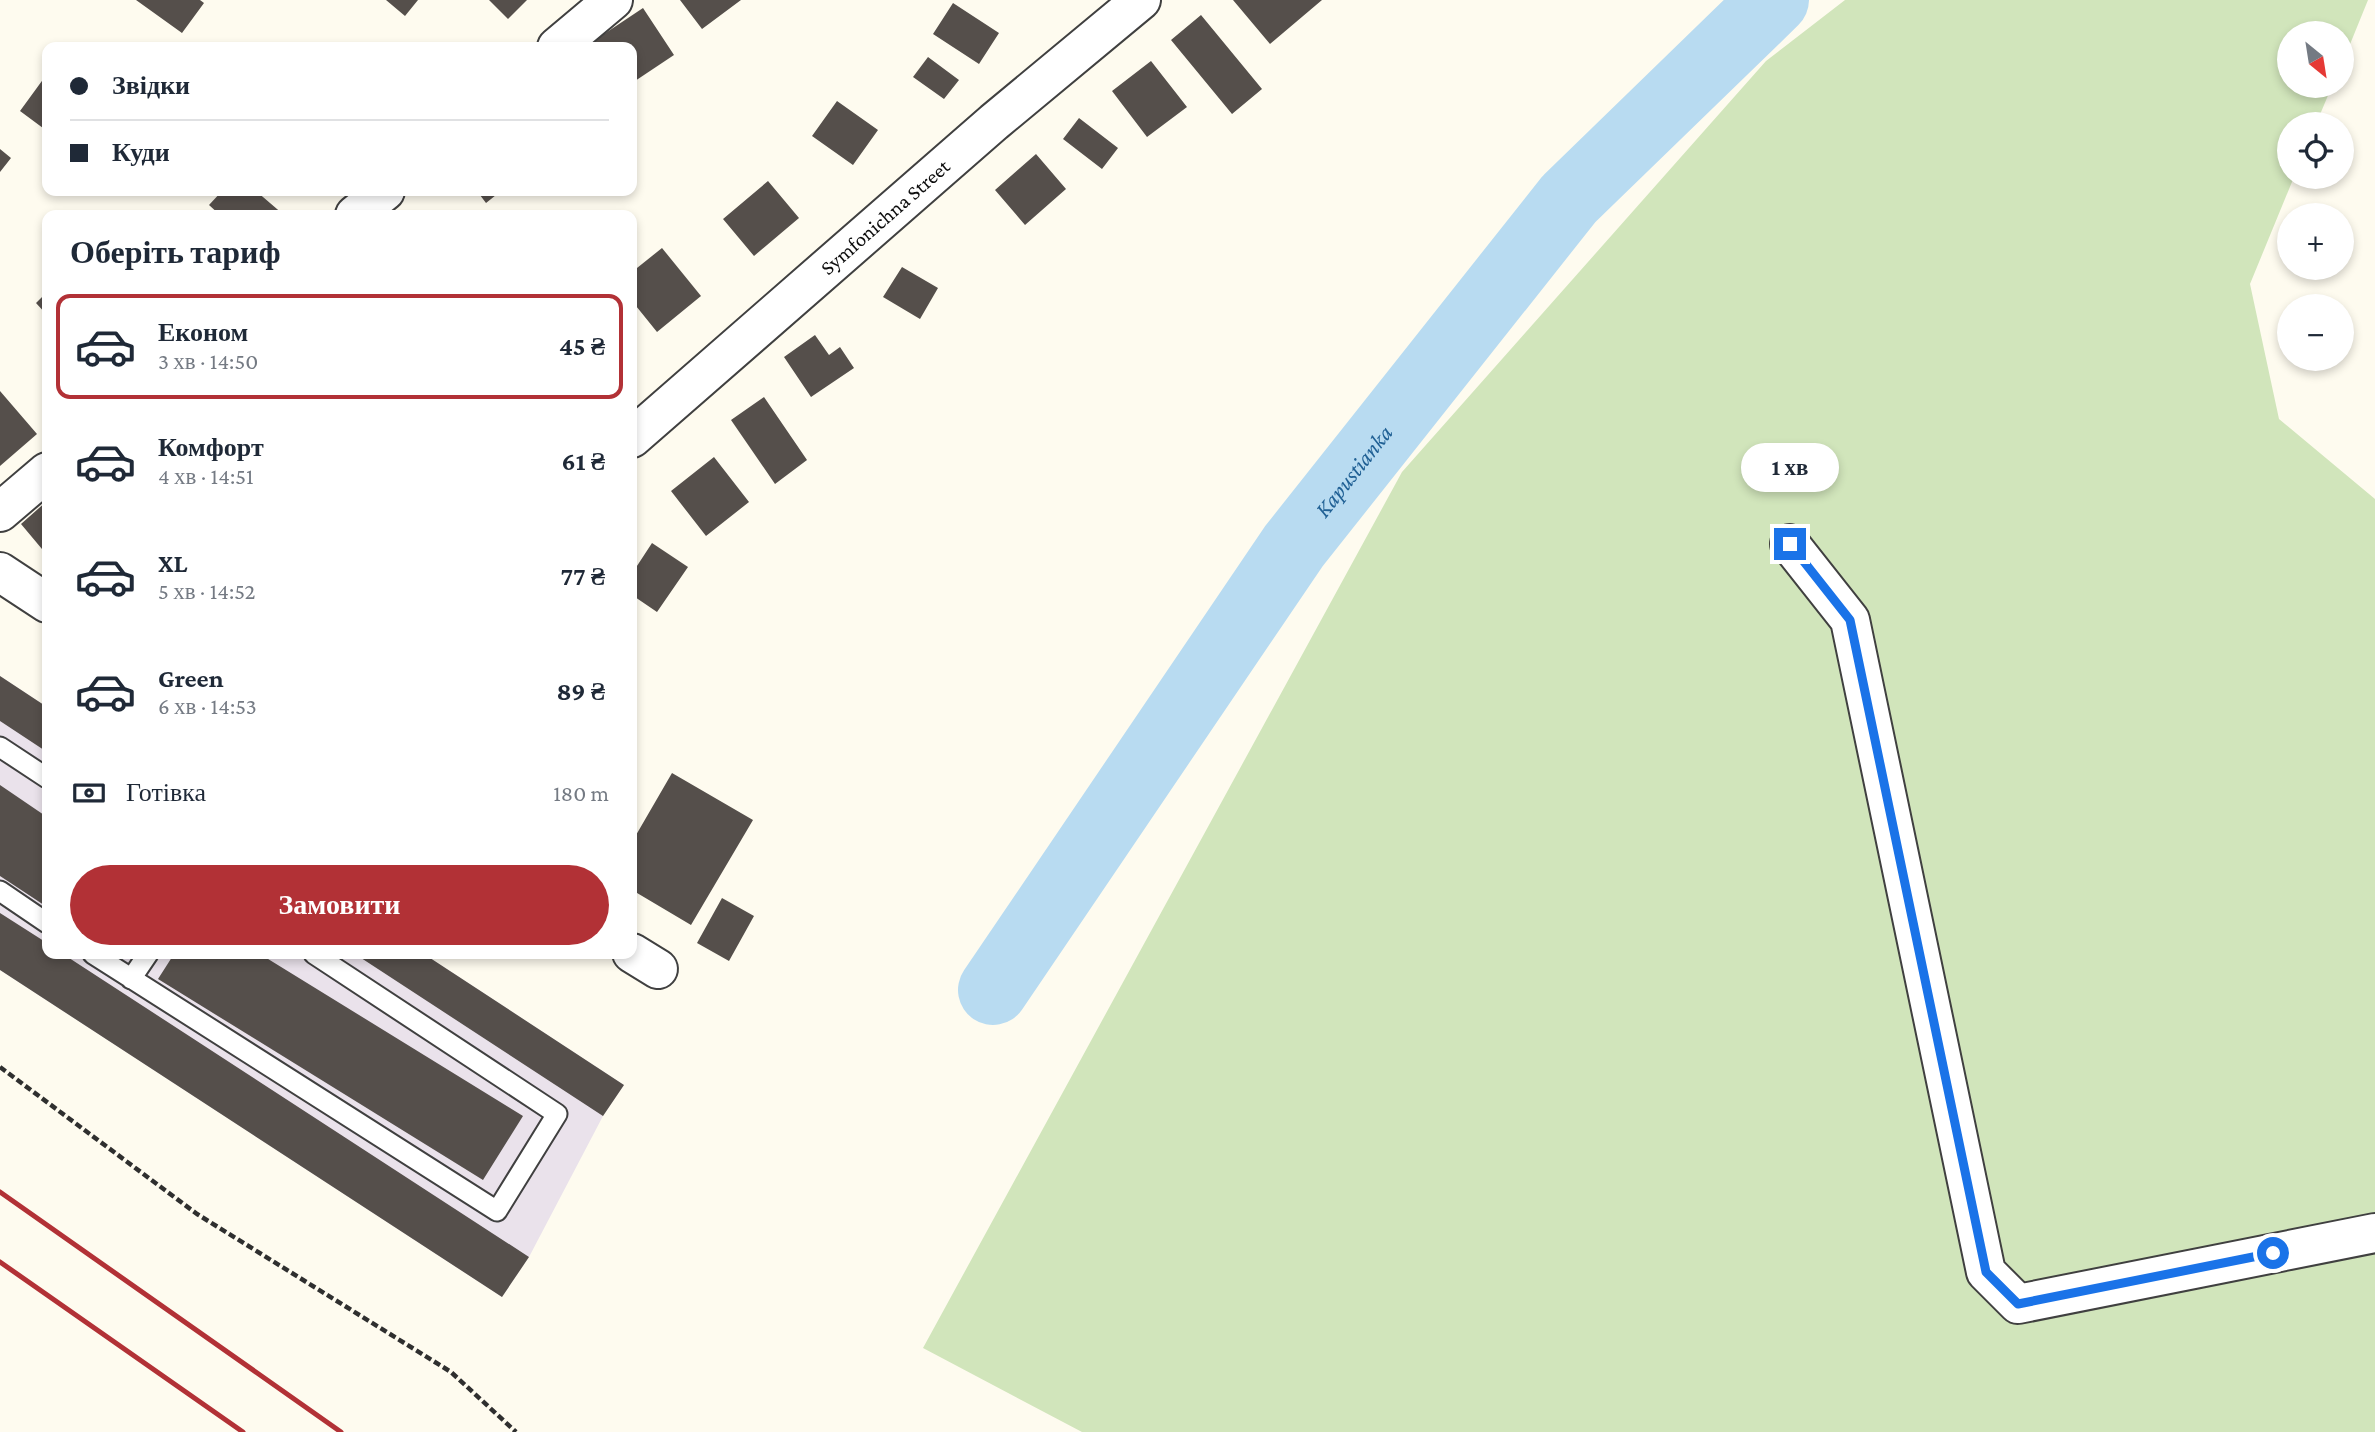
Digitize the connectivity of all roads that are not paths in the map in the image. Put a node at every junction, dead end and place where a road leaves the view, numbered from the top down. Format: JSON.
{"nodes":[{"id":1,"x":613,"y":0,"type":"edge"},
{"id":2,"x":1141,"y":0,"type":"edge"},
{"id":3,"x":563,"y":42,"type":"edge"},
{"id":4,"x":379,"y":196,"type":"edge"},
{"id":5,"x":361,"y":210,"type":"edge"},
{"id":6,"x":637,"y":434,"type":"edge"},
{"id":7,"x":42,"y":476,"type":"edge"},
{"id":8,"x":0,"y":512,"type":"edge"},
{"id":9,"x":1790,"y":544,"type":"dead end"},
{"id":10,"x":0,"y":572,"type":"edge"},
{"id":11,"x":42,"y":600,"type":"edge"},
{"id":12,"x":0,"y":747,"type":"edge"},
{"id":13,"x":42,"y":775,"type":"edge"},
{"id":14,"x":0,"y":891,"type":"edge"},
{"id":15,"x":42,"y":920,"type":"edge"},
{"id":16,"x":101,"y":959,"type":"edge"},
{"id":17,"x":145,"y":959,"type":"edge"},
{"id":18,"x":322,"y":959,"type":"edge"},
{"id":19,"x":131,"y":979,"type":"junction"},
{"id":20,"x":2375,"y":1233,"type":"edge"}],
"edges":[{"from":1,"to":3,"type":"street"},
{"from":2,"to":6,"type":"street","name":"Symfonichna Street"},
{"from":4,"to":5,"type":"street"},
{"from":7,"to":8,"type":"street"},
{"from":9,"to":20,"type":"street"},
{"from":10,"to":11,"type":"street"},
{"from":12,"to":13,"type":"lane"},
{"from":14,"to":15,"type":"lane"},
{"from":16,"to":19,"type":"lane"},
{"from":17,"to":19,"type":"lane"},
{"from":18,"to":19,"type":"lane"}]}
